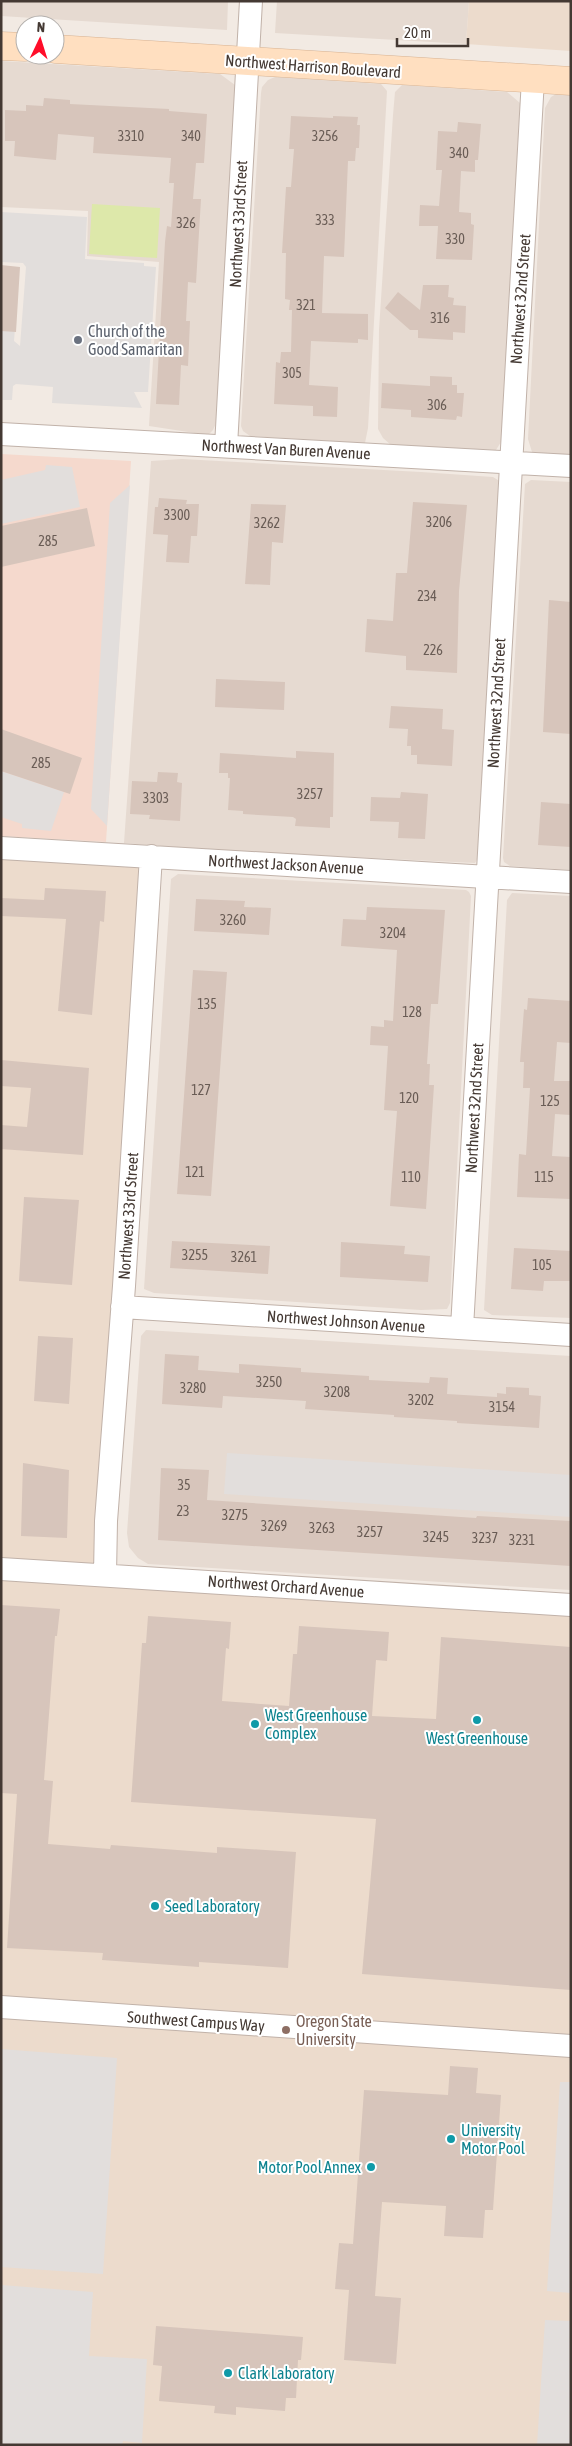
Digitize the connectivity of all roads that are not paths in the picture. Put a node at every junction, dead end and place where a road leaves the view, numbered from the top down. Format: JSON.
{"nodes":[{"id":1,"x":251,"y":1,"type":"edge"},
{"id":2,"x":1,"y":46,"type":"edge"},
{"id":3,"x":15,"y":47,"type":"edge"},
{"id":4,"x":65,"y":50,"type":"edge"},
{"id":5,"x":247,"y":61,"type":"junction"},
{"id":6,"x":533,"y":79,"type":"junction"},
{"id":7,"x":571,"y":81,"type":"edge"},
{"id":8,"x":1,"y":434,"type":"edge"},
{"id":9,"x":226,"y":446,"type":"junction"},
{"id":10,"x":510,"y":462,"type":"junction"},
{"id":11,"x":571,"y":466,"type":"edge"},
{"id":12,"x":1,"y":848,"type":"edge"},
{"id":13,"x":151,"y":856,"type":"junction"},
{"id":14,"x":487,"y":877,"type":"junction"},
{"id":15,"x":571,"y":882,"type":"edge"},
{"id":16,"x":122,"y":1307,"type":"junction"},
{"id":17,"x":462,"y":1328,"type":"junction"},
{"id":18,"x":571,"y":1335,"type":"edge"},
{"id":19,"x":1,"y":1569,"type":"edge"},
{"id":20,"x":105,"y":1575,"type":"junction"},
{"id":21,"x":571,"y":1605,"type":"edge"},
{"id":22,"x":1,"y":2007,"type":"edge"},
{"id":23,"x":571,"y":2046,"type":"edge"}],
"edges":[{"from":1,"to":5,"type":"street","name":"Northwest 33rd Street"},
{"from":2,"to":3,"type":"main road"},
{"from":4,"to":5,"type":"main road","name":"Northwest Harrison Boulevard"},
{"from":5,"to":6,"type":"main road","name":"Northwest Harrison Boulevard"},
{"from":5,"to":9,"type":"street","name":"Northwest 33rd Street"},
{"from":6,"to":7,"type":"main road","name":"Northwest Harrison Boulevard"},
{"from":6,"to":10,"type":"street","name":"Northwest 32nd Street"},
{"from":8,"to":9,"type":"street","name":"Northwest Van Buren Avenue"},
{"from":9,"to":10,"type":"street","name":"Northwest Van Buren Avenue"},
{"from":10,"to":11,"type":"street","name":"Northwest Van Buren Avenue"},
{"from":10,"to":14,"type":"street","name":"Northwest 32nd Street"},
{"from":12,"to":13,"type":"street","name":"Northwest Jackson Avenue"},
{"from":13,"to":14,"type":"street","name":"Northwest Jackson Avenue"},
{"from":13,"to":16,"type":"street","name":"Northwest 33rd Street"},
{"from":14,"to":15,"type":"street","name":"Northwest Jackson Avenue"},
{"from":14,"to":17,"type":"street","name":"Northwest 32nd Street"},
{"from":16,"to":17,"type":"street","name":"Northwest Johnson Avenue"},
{"from":16,"to":20,"type":"street","name":"Northwest 33rd Street"},
{"from":17,"to":18,"type":"street","name":"Northwest Johnson Avenue"},
{"from":19,"to":20,"type":"street","name":"Northwest Orchard Avenue"},
{"from":20,"to":21,"type":"street","name":"Northwest Orchard Avenue"},
{"from":22,"to":23,"type":"street","name":"Southwest Campus Way"}]}
